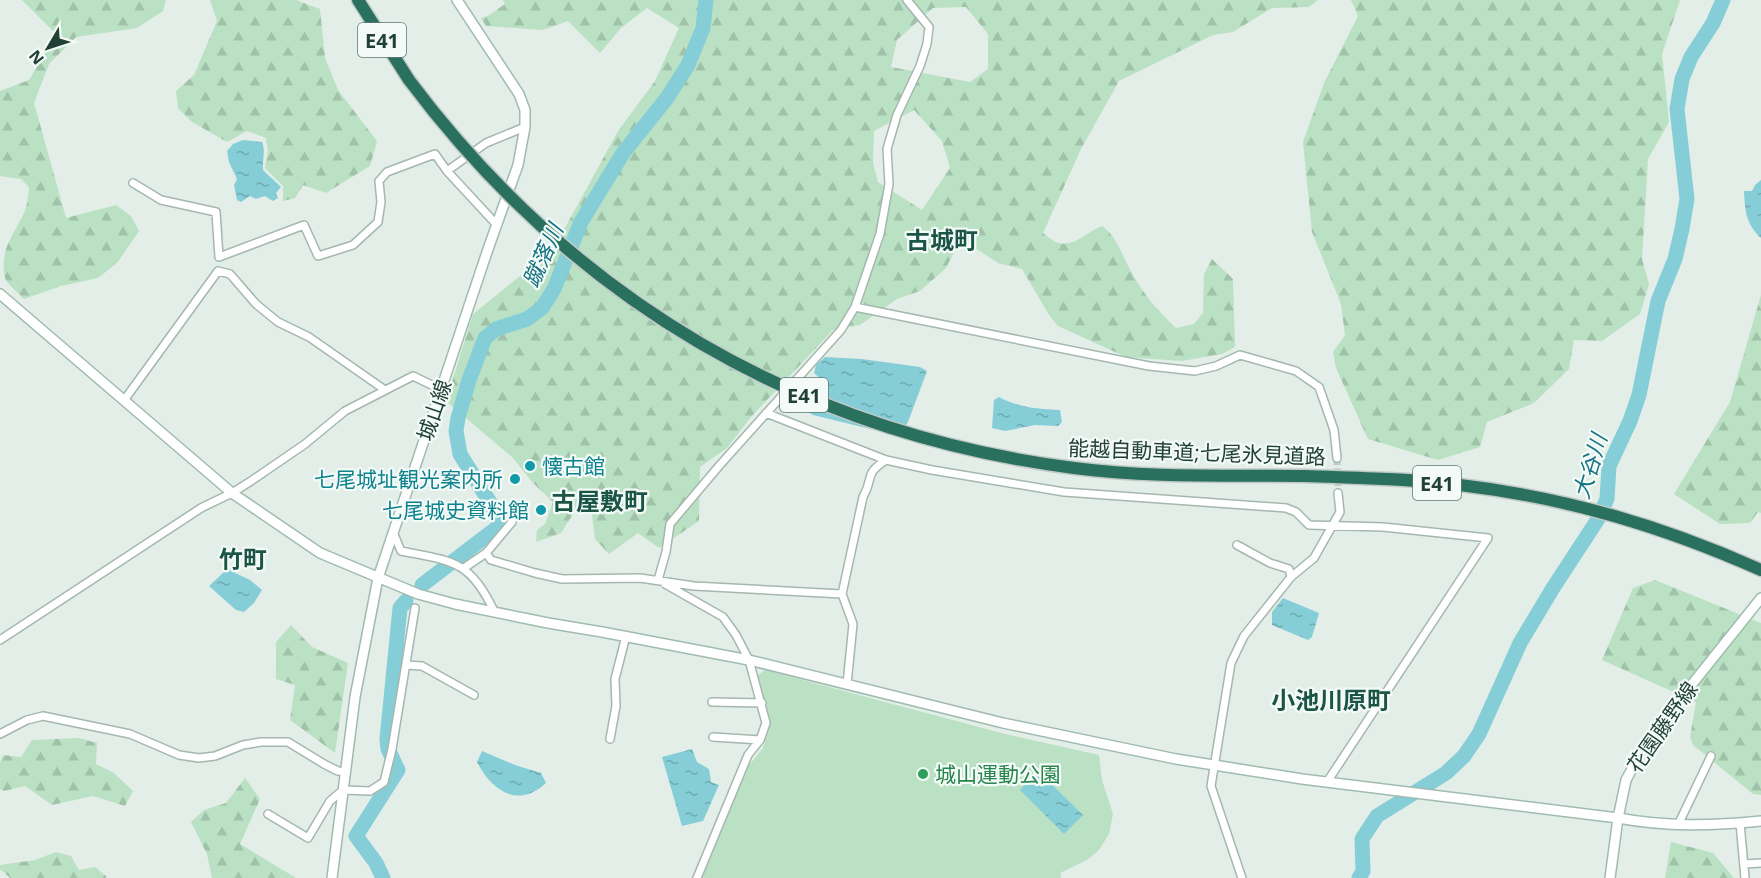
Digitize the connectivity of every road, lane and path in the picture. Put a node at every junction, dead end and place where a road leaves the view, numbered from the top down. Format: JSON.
{"nodes":[{"id":1,"x":358,"y":0,"type":"edge"},
{"id":2,"x":457,"y":0,"type":"edge"},
{"id":3,"x":907,"y":0,"type":"edge"},
{"id":4,"x":525,"y":127,"type":"junction"},
{"id":5,"x":447,"y":171,"type":"junction"},
{"id":6,"x":133,"y":183,"type":"dead end"},
{"id":7,"x":497,"y":225,"type":"junction"},
{"id":8,"x":219,"y":257,"type":"junction"},
{"id":9,"x":218,"y":271,"type":"junction"},
{"id":10,"x":0,"y":294,"type":"edge"},
{"id":11,"x":855,"y":307,"type":"junction"},
{"id":12,"x":385,"y":390,"type":"junction"},
{"id":13,"x":442,"y":390,"type":"junction"},
{"id":14,"x":125,"y":399,"type":"junction"},
{"id":15,"x":766,"y":413,"type":"junction"},
{"id":16,"x":1337,"y":458,"type":"tunnel mouth"},
{"id":17,"x":886,"y":460,"type":"junction"},
{"id":18,"x":232,"y":493,"type":"junction"},
{"id":19,"x":1338,"y":493,"type":"tunnel mouth"},
{"id":20,"x":512,"y":522,"type":"dead end"},
{"id":21,"x":1332,"y":526,"type":"junction"},
{"id":22,"x":393,"y":532,"type":"junction"},
{"id":23,"x":1237,"y":545,"type":"dead end"},
{"id":24,"x":486,"y":553,"type":"junction"},
{"id":25,"x":464,"y":568,"type":"junction"},
{"id":26,"x":1761,"y":570,"type":"edge"},
{"id":27,"x":1291,"y":577,"type":"junction"},
{"id":28,"x":378,"y":578,"type":"junction"},
{"id":29,"x":658,"y":580,"type":"junction"},
{"id":30,"x":842,"y":594,"type":"junction"},
{"id":31,"x":1761,"y":598,"type":"edge"},
{"id":32,"x":415,"y":608,"type":"dead end"},
{"id":33,"x":494,"y":611,"type":"junction"},
{"id":34,"x":626,"y":636,"type":"junction"},
{"id":35,"x":0,"y":639,"type":"edge"},
{"id":36,"x":749,"y":660,"type":"junction"},
{"id":37,"x":406,"y":665,"type":"junction"},
{"id":38,"x":847,"y":684,"type":"junction"},
{"id":39,"x":474,"y":695,"type":"dead end"},
{"id":40,"x":712,"y":702,"type":"dead end"},
{"id":41,"x":762,"y":703,"type":"junction"},
{"id":42,"x":0,"y":734,"type":"edge"},
{"id":43,"x":713,"y":737,"type":"dead end"},
{"id":44,"x":610,"y":739,"type":"dead end"},
{"id":45,"x":760,"y":740,"type":"junction"},
{"id":46,"x":1710,"y":756,"type":"dead end"},
{"id":47,"x":1215,"y":767,"type":"junction"},
{"id":48,"x":345,"y":772,"type":"junction"},
{"id":49,"x":1327,"y":782,"type":"junction"},
{"id":50,"x":343,"y":790,"type":"junction"},
{"id":51,"x":268,"y":814,"type":"dead end"},
{"id":52,"x":1617,"y":818,"type":"junction"},
{"id":53,"x":1760,"y":821,"type":"edge"},
{"id":54,"x":1740,"y":823,"type":"junction"},
{"id":55,"x":1678,"y":825,"type":"junction"},
{"id":56,"x":1761,"y":863,"type":"edge"},
{"id":57,"x":1744,"y":864,"type":"junction"},
{"id":58,"x":332,"y":878,"type":"edge"},
{"id":59,"x":698,"y":878,"type":"edge"},
{"id":60,"x":1242,"y":878,"type":"edge"},
{"id":61,"x":1610,"y":878,"type":"edge"},
{"id":62,"x":1745,"y":878,"type":"edge"}],
"edges":[{"from":1,"to":26,"type":"highway","name":"能越自動車道;七尾氷見道路","number":"E41","bridge":true},
{"from":2,"to":4,"type":"street","name":"城山線"},
{"from":3,"to":11,"type":"street"},
{"from":4,"to":5,"type":"street"},
{"from":4,"to":7,"type":"street","name":"城山線"},
{"from":5,"to":7,"type":"street"},
{"from":5,"to":8,"type":"street"},
{"from":6,"to":8,"type":"street"},
{"from":7,"to":13,"type":"street","name":"城山線"},
{"from":8,"to":9,"type":"street"},
{"from":9,"to":12,"type":"street"},
{"from":9,"to":14,"type":"street"},
{"from":10,"to":14,"type":"street"},
{"from":11,"to":15,"type":"street"},
{"from":11,"to":16,"type":"street"},
{"from":12,"to":13,"type":"street"},
{"from":12,"to":18,"type":"street"},
{"from":13,"to":22,"type":"street","name":"城山線"},
{"from":14,"to":18,"type":"street"},
{"from":15,"to":17,"type":"street"},
{"from":15,"to":29,"type":"street"},
{"from":17,"to":21,"type":"street"},
{"from":17,"to":30,"type":"street"},
{"from":18,"to":28,"type":"street"},
{"from":18,"to":35,"type":"street"},
{"from":19,"to":21,"type":"street"},
{"from":20,"to":24,"type":"street"},
{"from":21,"to":27,"type":"street"},
{"from":21,"to":49,"type":"street"},
{"from":22,"to":25,"type":"street"},
{"from":22,"to":28,"type":"street","name":"城山線"},
{"from":23,"to":27,"type":"street"},
{"from":24,"to":25,"type":"street"},
{"from":24,"to":29,"type":"street"},
{"from":25,"to":33,"type":"street"},
{"from":27,"to":47,"type":"street"},
{"from":28,"to":33,"type":"street"},
{"from":28,"to":48,"type":"street","name":"城山線"},
{"from":29,"to":30,"type":"street"},
{"from":29,"to":36,"type":"street"},
{"from":30,"to":38,"type":"street"},
{"from":31,"to":52,"type":"street","name":"花園藤野線"},
{"from":32,"to":37,"type":"street"},
{"from":33,"to":34,"type":"street"},
{"from":34,"to":36,"type":"street"},
{"from":34,"to":44,"type":"street"},
{"from":36,"to":38,"type":"street"},
{"from":36,"to":41,"type":"street"},
{"from":37,"to":39,"type":"street"},
{"from":37,"to":50,"type":"street"},
{"from":38,"to":47,"type":"street"},
{"from":40,"to":41,"type":"street"},
{"from":41,"to":45,"type":"street"},
{"from":42,"to":48,"type":"street"},
{"from":43,"to":45,"type":"street"},
{"from":45,"to":59,"type":"street"},
{"from":46,"to":55,"type":"street"},
{"from":47,"to":49,"type":"street"},
{"from":47,"to":60,"type":"street"},
{"from":48,"to":50,"type":"street","name":"城山線"},
{"from":49,"to":52,"type":"street"},
{"from":50,"to":51,"type":"street"},
{"from":50,"to":58,"type":"street","name":"城山線"},
{"from":52,"to":55,"type":"street"},
{"from":52,"to":61,"type":"street","name":"花園藤野線"},
{"from":53,"to":54,"type":"street"},
{"from":54,"to":55,"type":"street"},
{"from":54,"to":57,"type":"street"},
{"from":56,"to":57,"type":"street"},
{"from":57,"to":62,"type":"street"}]}
